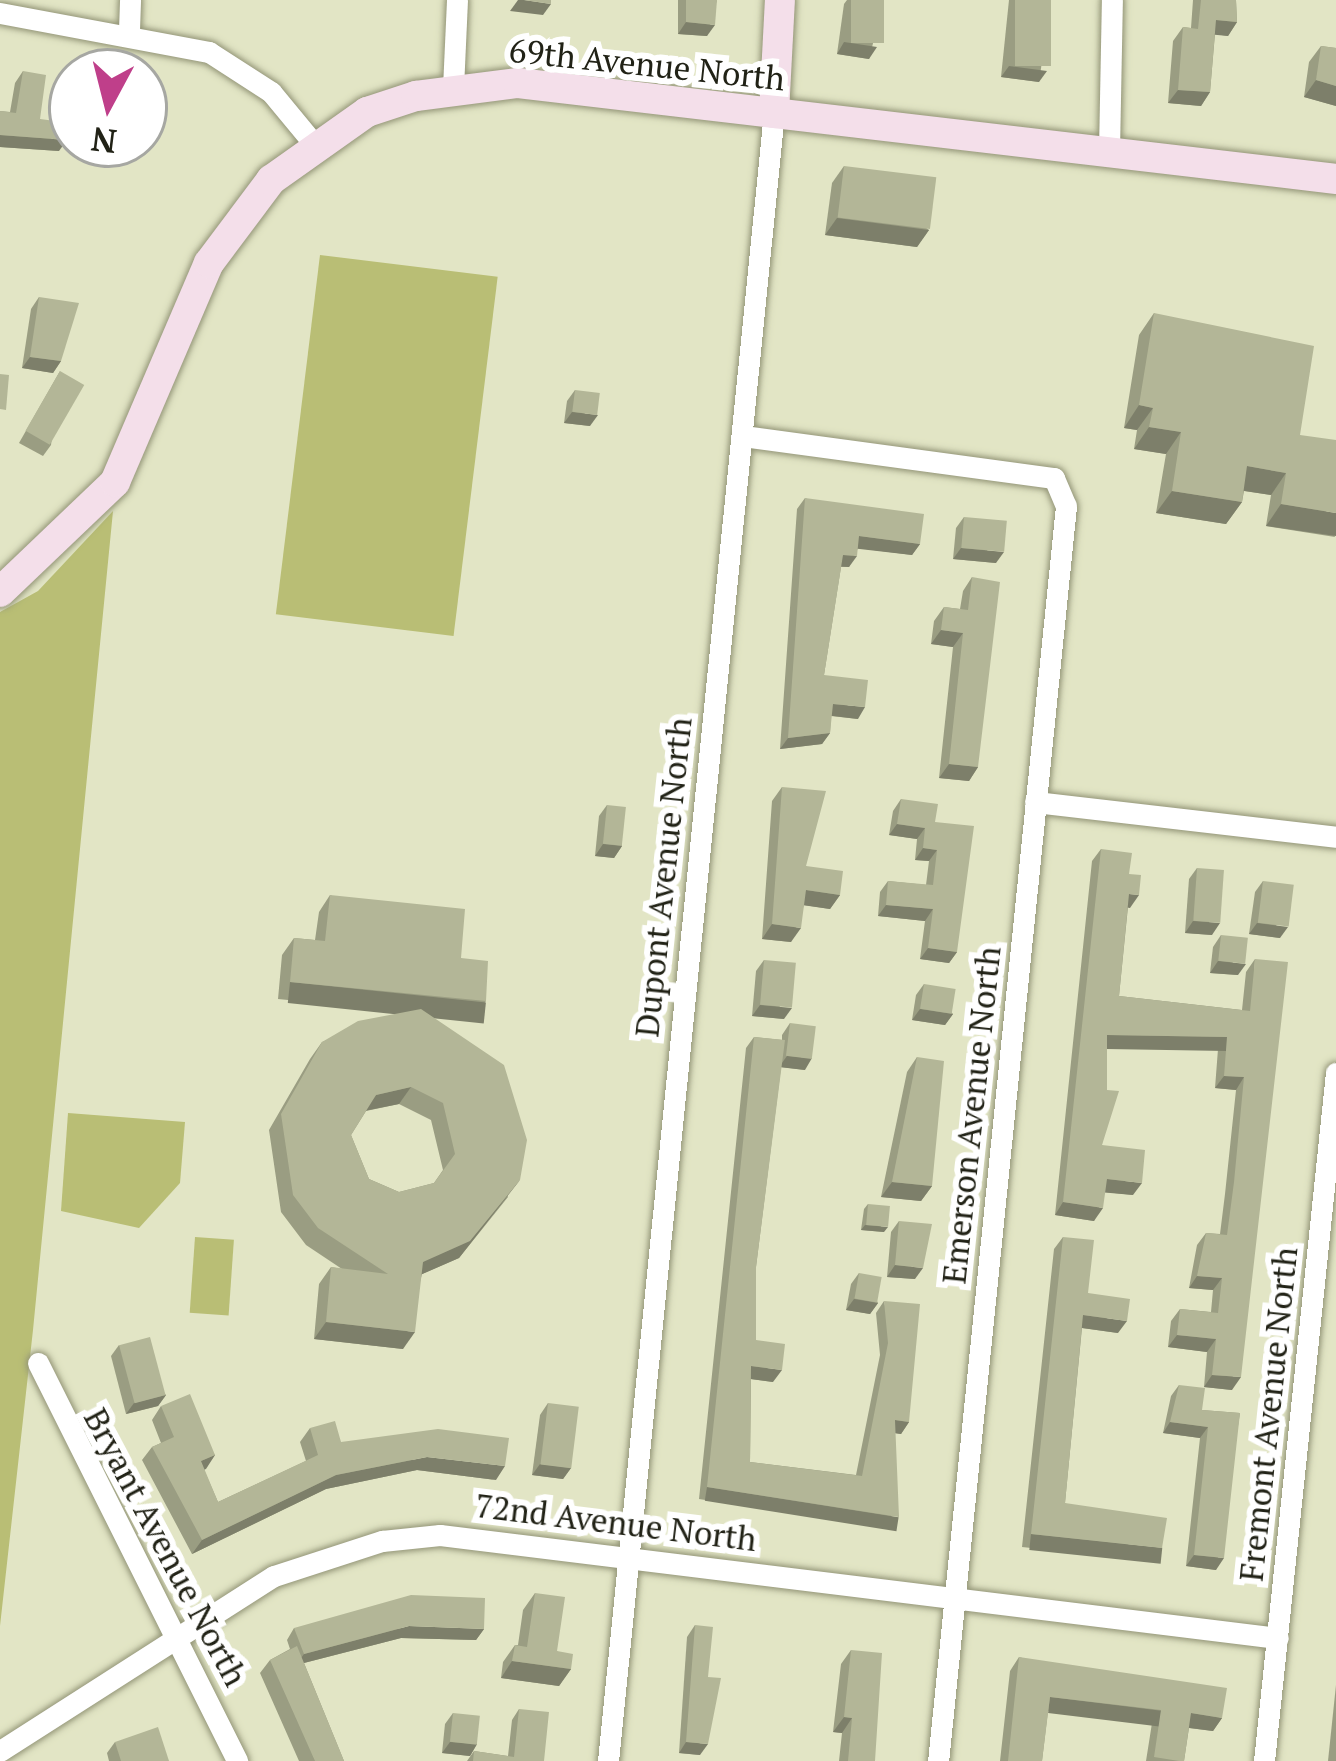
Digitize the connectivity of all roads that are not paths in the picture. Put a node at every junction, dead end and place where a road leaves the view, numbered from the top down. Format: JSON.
{"nodes":[{"id":1,"x":130,"y":0,"type":"edge"},
{"id":2,"x":457,"y":0,"type":"edge"},
{"id":3,"x":780,"y":0,"type":"edge"},
{"id":4,"x":1112,"y":0,"type":"edge"},
{"id":5,"x":0,"y":13,"type":"edge"},
{"id":6,"x":129,"y":30,"type":"junction"},
{"id":7,"x":453,"y":88,"type":"junction"},
{"id":8,"x":774,"y":112,"type":"junction"},
{"id":9,"x":314,"y":144,"type":"junction"},
{"id":10,"x":1108,"y":152,"type":"junction"},
{"id":11,"x":1336,"y":179,"type":"edge"},
{"id":12,"x":743,"y":436,"type":"junction"},
{"id":13,"x":0,"y":592,"type":"edge"},
{"id":14,"x":1035,"y":802,"type":"junction"},
{"id":15,"x":1336,"y":838,"type":"edge"},
{"id":16,"x":1336,"y":1073,"type":"edge"},
{"id":17,"x":38,"y":1363,"type":"dead end"},
{"id":18,"x":630,"y":1557,"type":"junction"},
{"id":19,"x":955,"y":1598,"type":"junction"},
{"id":20,"x":1278,"y":1638,"type":"junction"},
{"id":21,"x":176,"y":1640,"type":"junction"},
{"id":22,"x":0,"y":1751,"type":"edge"},
{"id":23,"x":237,"y":1761,"type":"edge"},
{"id":24,"x":608,"y":1761,"type":"edge"},
{"id":25,"x":938,"y":1761,"type":"edge"},
{"id":26,"x":1264,"y":1761,"type":"edge"}],
"edges":[{"from":1,"to":6,"type":"street"},
{"from":2,"to":7,"type":"street"},
{"from":3,"to":8,"type":"street","name":"Dupont Avenue North"},
{"from":4,"to":10,"type":"street"},
{"from":5,"to":6,"type":"street"},
{"from":6,"to":9,"type":"street"},
{"from":7,"to":8,"type":"street","name":"69th Avenue North"},
{"from":7,"to":9,"type":"street","name":"69th Avenue North"},
{"from":8,"to":10,"type":"street","name":"69th Avenue North"},
{"from":8,"to":12,"type":"street","name":"Dupont Avenue North"},
{"from":9,"to":13,"type":"street","name":"69th Avenue North"},
{"from":10,"to":11,"type":"street","name":"69th Avenue North"},
{"from":12,"to":14,"type":"street","name":"Emerson Avenue North"},
{"from":12,"to":18,"type":"street","name":"Dupont Avenue North"},
{"from":14,"to":15,"type":"street"},
{"from":14,"to":19,"type":"street","name":"Emerson Avenue North"},
{"from":16,"to":20,"type":"street","name":"Fremont Avenue North"},
{"from":17,"to":21,"type":"street","name":"Bryant Avenue North"},
{"from":18,"to":19,"type":"street","name":"72nd Avenue North"},
{"from":18,"to":21,"type":"street","name":"72nd Avenue North"},
{"from":18,"to":24,"type":"street","name":"Dupont Avenue North"},
{"from":19,"to":20,"type":"street","name":"72nd Avenue North"},
{"from":19,"to":25,"type":"street","name":"Emerson Avenue North"},
{"from":20,"to":26,"type":"street","name":"Fremont Avenue North"},
{"from":21,"to":22,"type":"street","name":"72nd Avenue North"},
{"from":21,"to":23,"type":"street","name":"Bryant Avenue North"}]}
